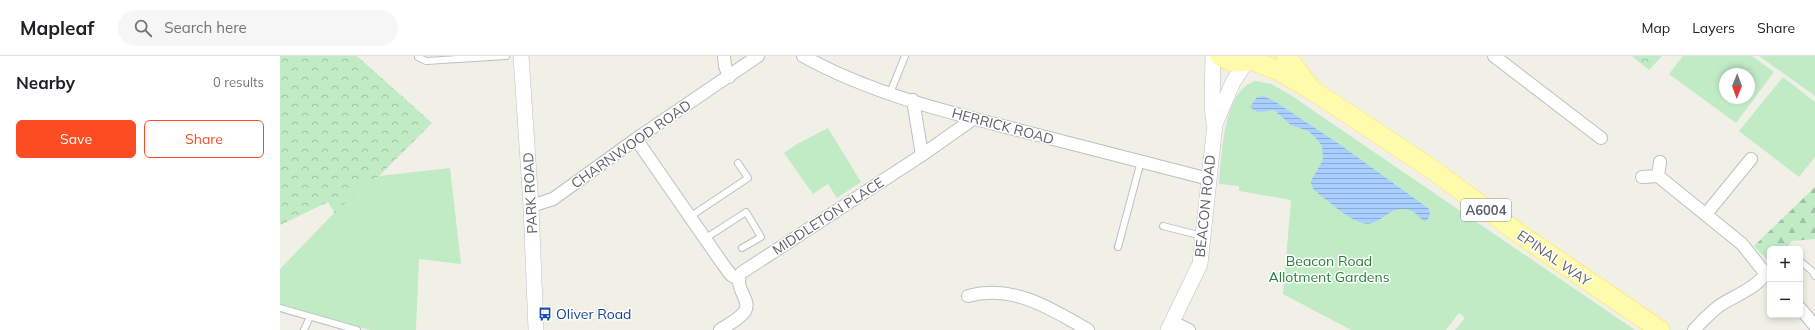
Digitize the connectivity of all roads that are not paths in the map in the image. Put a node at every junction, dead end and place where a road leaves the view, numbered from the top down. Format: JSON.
{"nodes":[{"id":1,"x":506,"y":56,"type":"edge"},
{"id":2,"x":521,"y":56,"type":"edge"},
{"id":3,"x":724,"y":56,"type":"edge"},
{"id":4,"x":758,"y":56,"type":"edge"},
{"id":5,"x":803,"y":56,"type":"edge"},
{"id":6,"x":905,"y":56,"type":"edge"},
{"id":7,"x":1213,"y":56,"type":"edge"},
{"id":8,"x":1220,"y":56,"type":"edge"},
{"id":9,"x":1286,"y":56,"type":"edge"},
{"id":10,"x":1494,"y":56,"type":"edge"},
{"id":11,"x":418,"y":57,"type":"edge"},
{"id":12,"x":1252,"y":59,"type":"edge"},
{"id":13,"x":728,"y":77,"type":"junction"},
{"id":14,"x":1312,"y":90,"type":"junction"},
{"id":15,"x":890,"y":93,"type":"junction"},
{"id":16,"x":913,"y":100,"type":"junction"},
{"id":17,"x":973,"y":119,"type":"junction"},
{"id":18,"x":1215,"y":124,"type":"junction"},
{"id":19,"x":1601,"y":138,"type":"dead end"},
{"id":20,"x":636,"y":139,"type":"junction"},
{"id":21,"x":922,"y":155,"type":"junction"},
{"id":22,"x":1751,"y":159,"type":"dead end"},
{"id":23,"x":1141,"y":161,"type":"junction"},
{"id":24,"x":1660,"y":162,"type":"dead end"},
{"id":25,"x":738,"y":163,"type":"dead end"},
{"id":26,"x":1658,"y":176,"type":"junction"},
{"id":27,"x":1642,"y":177,"type":"dead end"},
{"id":28,"x":1208,"y":178,"type":"junction"},
{"id":29,"x":531,"y":206,"type":"junction"},
{"id":30,"x":1706,"y":214,"type":"junction"},
{"id":31,"x":691,"y":216,"type":"junction"},
{"id":32,"x":1163,"y":226,"type":"dead end"},
{"id":33,"x":1204,"y":237,"type":"junction"},
{"id":34,"x":706,"y":238,"type":"junction"},
{"id":35,"x":1118,"y":247,"type":"dead end"},
{"id":36,"x":742,"y":248,"type":"dead end"},
{"id":37,"x":1803,"y":264,"type":"edge"},
{"id":38,"x":1767,"y":274,"type":"edge"},
{"id":39,"x":1815,"y":276,"type":"edge"},
{"id":40,"x":739,"y":280,"type":"junction"},
{"id":41,"x":968,"y":296,"type":"dead end"},
{"id":42,"x":280,"y":308,"type":"edge"},
{"id":43,"x":1803,"y":312,"type":"edge"},
{"id":44,"x":310,"y":318,"type":"junction"},
{"id":45,"x":1170,"y":326,"type":"edge"},
{"id":46,"x":1815,"y":328,"type":"edge"},
{"id":47,"x":304,"y":330,"type":"edge"},
{"id":48,"x":357,"y":330,"type":"edge"},
{"id":49,"x":536,"y":330,"type":"edge"},
{"id":50,"x":720,"y":330,"type":"edge"},
{"id":51,"x":1088,"y":330,"type":"edge"},
{"id":52,"x":1189,"y":330,"type":"edge"},
{"id":53,"x":1660,"y":330,"type":"edge"},
{"id":54,"x":1694,"y":330,"type":"edge"}],
"edges":[{"from":1,"to":11,"type":"lane"},
{"from":2,"to":29,"type":"street","name":"PARK ROAD"},
{"from":3,"to":13,"type":"street"},
{"from":4,"to":13,"type":"street","name":"CHARNWOOD ROAD"},
{"from":5,"to":15,"type":"street","name":"HERRICK ROAD"},
{"from":6,"to":15,"type":"lane"},
{"from":7,"to":18,"type":"street","name":"BEACON ROAD"},
{"from":8,"to":12,"type":"main road","name":"EPINAL WAY"},
{"from":9,"to":14,"type":"main road","name":"EPINAL WAY","number":"A6004"},
{"from":10,"to":19,"type":"street"},
{"from":12,"to":14,"type":"main road","name":"EPINAL WAY","number":"A6004"},
{"from":12,"to":18,"type":"street","name":"BEACON ROAD"},
{"from":13,"to":20,"type":"street","name":"CHARNWOOD ROAD"},
{"from":14,"to":53,"type":"main road","name":"EPINAL WAY","number":"A6004"},
{"from":15,"to":16,"type":"street","name":"HERRICK ROAD"},
{"from":16,"to":17,"type":"street","name":"HERRICK ROAD"},
{"from":16,"to":21,"type":"street"},
{"from":17,"to":21,"type":"street","name":"MIDDLETON PLACE"},
{"from":17,"to":23,"type":"street","name":"HERRICK ROAD"},
{"from":18,"to":28,"type":"street","name":"BEACON ROAD"},
{"from":20,"to":29,"type":"street","name":"CHARNWOOD ROAD"},
{"from":20,"to":31,"type":"street"},
{"from":21,"to":40,"type":"street","name":"MIDDLETON PLACE"},
{"from":22,"to":30,"type":"street"},
{"from":23,"to":28,"type":"street","name":"HERRICK ROAD"},
{"from":23,"to":35,"type":"lane"},
{"from":24,"to":26,"type":"street"},
{"from":25,"to":31,"type":"lane"},
{"from":26,"to":27,"type":"street"},
{"from":26,"to":30,"type":"street"},
{"from":28,"to":33,"type":"street","name":"BEACON ROAD"},
{"from":29,"to":49,"type":"street","name":"PARK ROAD"},
{"from":30,"to":38,"type":"street"},
{"from":31,"to":34,"type":"street"},
{"from":32,"to":33,"type":"lane"},
{"from":33,"to":45,"type":"street","name":"BEACON ROAD"},
{"from":34,"to":36,"type":"lane"},
{"from":34,"to":40,"type":"street"},
{"from":37,"to":39,"type":"lane"},
{"from":38,"to":54,"type":"street"},
{"from":40,"to":50,"type":"street"},
{"from":41,"to":51,"type":"street"},
{"from":42,"to":44,"type":"lane"},
{"from":43,"to":46,"type":"street"},
{"from":44,"to":47,"type":"lane"},
{"from":44,"to":48,"type":"lane"},
{"from":45,"to":52,"type":"street"}]}
